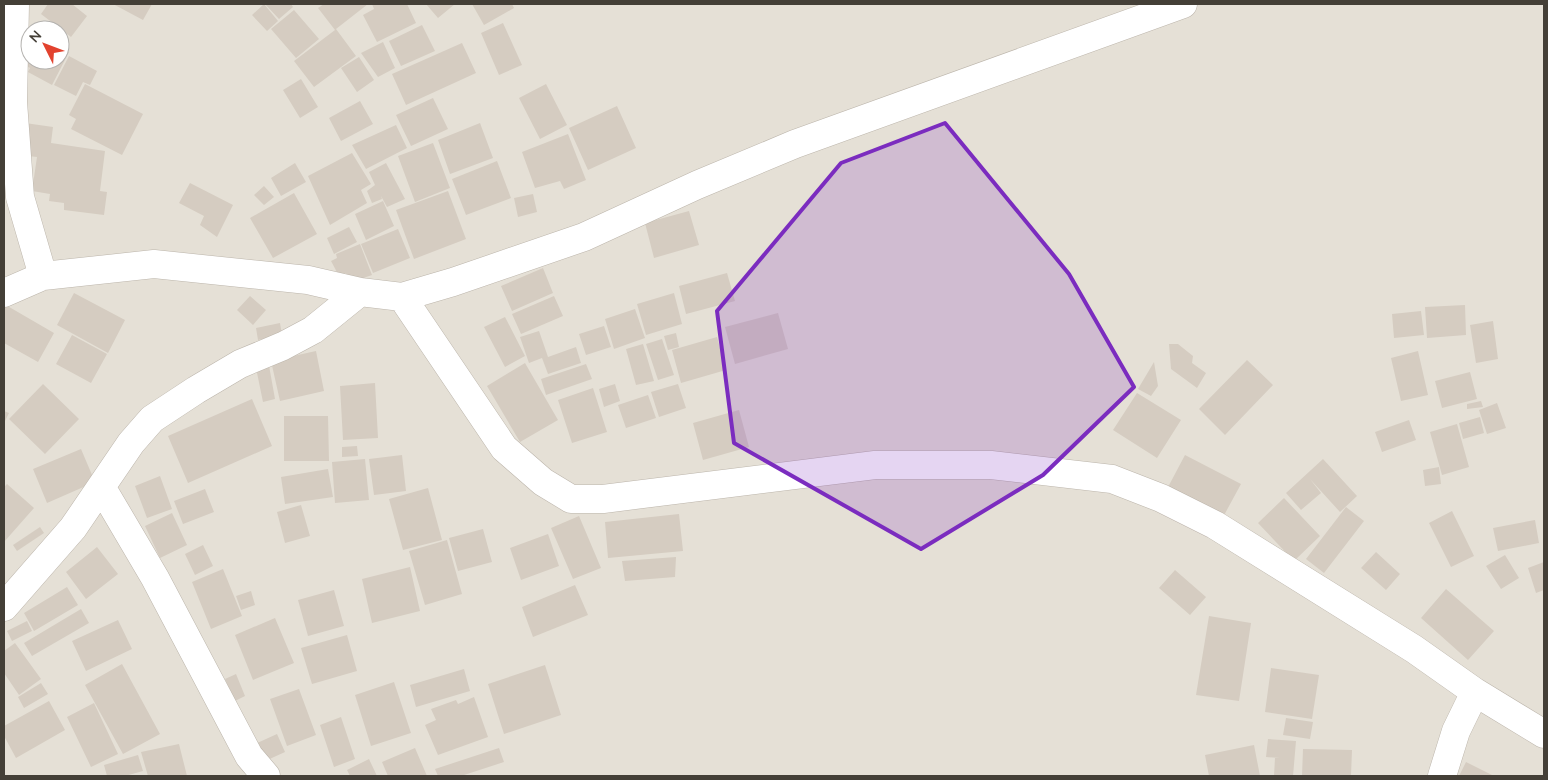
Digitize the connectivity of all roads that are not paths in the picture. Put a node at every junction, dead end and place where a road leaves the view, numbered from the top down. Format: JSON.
{"nodes":[{"id":1,"x":15,"y":4,"type":"edge"},
{"id":2,"x":1183,"y":4,"type":"edge"},
{"id":3,"x":42,"y":276,"type":"junction"},
{"id":4,"x":360,"y":292,"type":"junction"},
{"id":5,"x":4,"y":293,"type":"edge"},
{"id":6,"x":402,"y":297,"type":"junction"},
{"id":7,"x":102,"y":488,"type":"junction"},
{"id":8,"x":4,"y":607,"type":"edge"},
{"id":9,"x":1475,"y":692,"type":"junction"},
{"id":10,"x":1544,"y":734,"type":"edge"},
{"id":11,"x":266,"y":776,"type":"edge"},
{"id":12,"x":1442,"y":776,"type":"edge"}],
"edges":[{"from":1,"to":3,"type":"street"},
{"from":2,"to":6,"type":"street"},
{"from":3,"to":4,"type":"street"},
{"from":3,"to":5,"type":"street"},
{"from":4,"to":6,"type":"street"},
{"from":4,"to":7,"type":"street"},
{"from":6,"to":9,"type":"street"},
{"from":7,"to":8,"type":"street"},
{"from":7,"to":11,"type":"street"},
{"from":9,"to":10,"type":"street"},
{"from":9,"to":12,"type":"street"}]}
